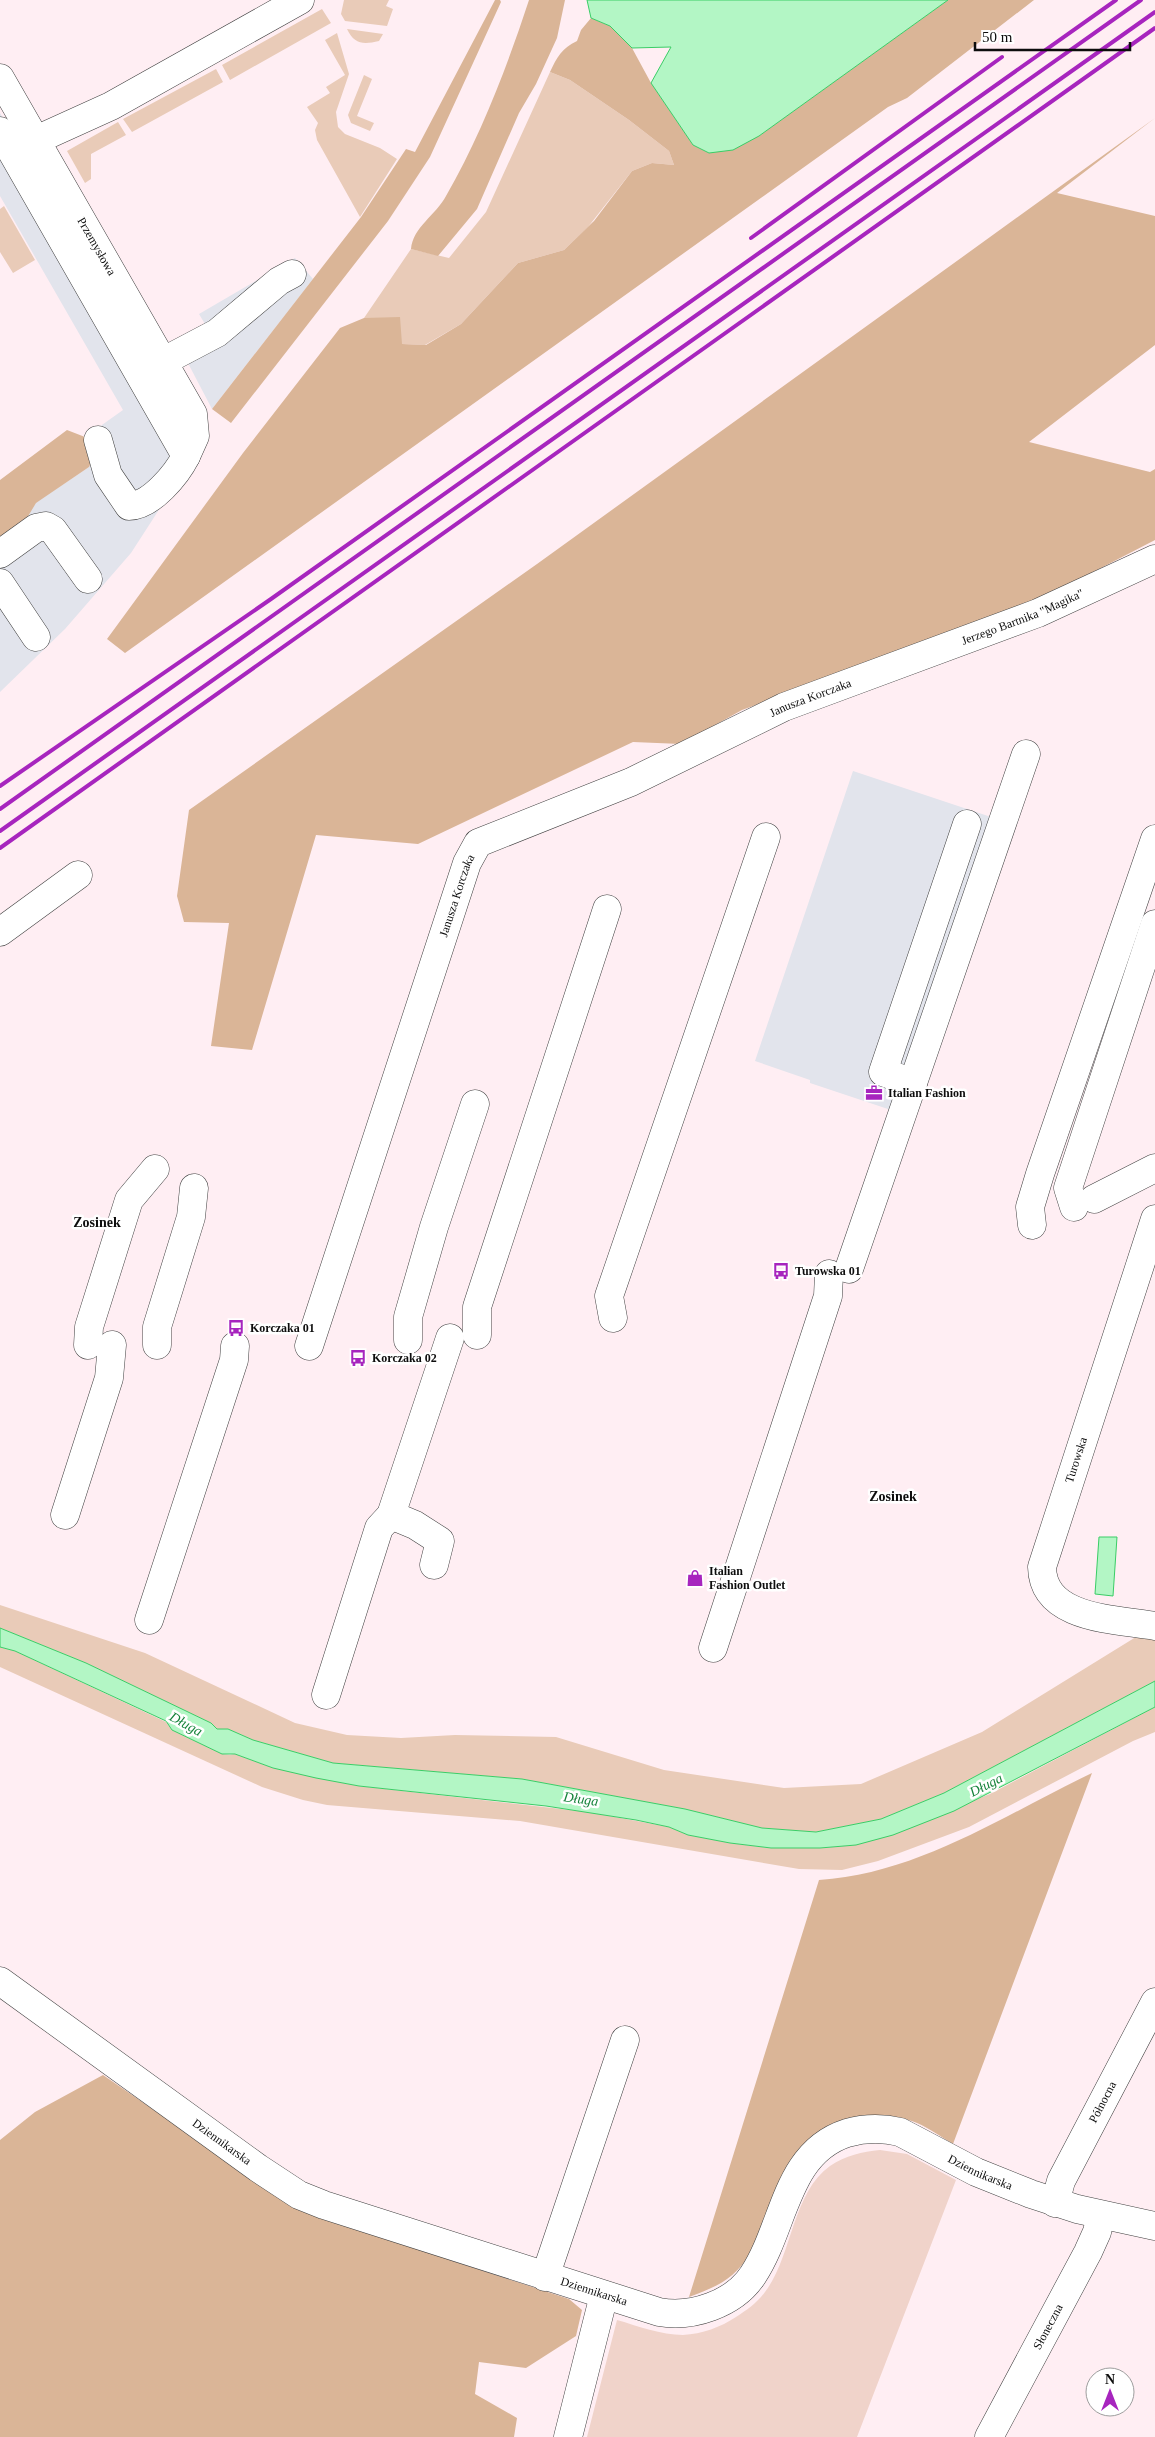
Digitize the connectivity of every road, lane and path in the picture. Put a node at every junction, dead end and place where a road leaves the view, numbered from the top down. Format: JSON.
{"nodes":[{"id":1,"x":300,"y":0,"type":"edge"},
{"id":2,"x":2,"y":87,"type":"edge"},
{"id":3,"x":0,"y":132,"type":"edge"},
{"id":4,"x":36,"y":140,"type":"junction"},
{"id":5,"x":87,"y":230,"type":"junction"},
{"id":6,"x":64,"y":245,"type":"junction"},
{"id":7,"x":292,"y":274,"type":"dead end"},
{"id":8,"x":142,"y":326,"type":"junction"},
{"id":9,"x":119,"y":340,"type":"junction"},
{"id":10,"x":162,"y":362,"type":"junction"},
{"id":11,"x":98,"y":440,"type":"dead end"},
{"id":12,"x":186,"y":456,"type":"junction"},
{"id":13,"x":0,"y":554,"type":"edge"},
{"id":14,"x":1155,"y":559,"type":"edge"},
{"id":15,"x":88,"y":579,"type":"dead end"},
{"id":16,"x":0,"y":583,"type":"edge"},
{"id":17,"x":36,"y":637,"type":"dead end"},
{"id":18,"x":887,"y":668,"type":"joint"},
{"id":19,"x":1026,"y":754,"type":"dead end"},
{"id":20,"x":967,"y":824,"type":"dead end"},
{"id":21,"x":766,"y":837,"type":"dead end"},
{"id":22,"x":1155,"y":839,"type":"edge"},
{"id":23,"x":78,"y":874,"type":"dead end"},
{"id":24,"x":607,"y":909,"type":"dead end"},
{"id":25,"x":1155,"y":924,"type":"edge"},
{"id":26,"x":0,"y":932,"type":"edge"},
{"id":27,"x":913,"y":1083,"type":"junction"},
{"id":28,"x":475,"y":1104,"type":"dead end"},
{"id":29,"x":155,"y":1169,"type":"dead end"},
{"id":30,"x":1152,"y":1178,"type":"edge"},
{"id":31,"x":194,"y":1188,"type":"dead end"},
{"id":32,"x":1155,"y":1219,"type":"edge"},
{"id":33,"x":1032,"y":1225,"type":"dead end"},
{"id":34,"x":613,"y":1318,"type":"dead end"},
{"id":35,"x":477,"y":1335,"type":"dead end"},
{"id":36,"x":450,"y":1338,"type":"dead end"},
{"id":37,"x":408,"y":1340,"type":"dead end"},
{"id":38,"x":157,"y":1345,"type":"dead end"},
{"id":39,"x":235,"y":1346,"type":"dead end"},
{"id":40,"x":309,"y":1346,"type":"dead end"},
{"id":41,"x":65,"y":1515,"type":"dead end"},
{"id":42,"x":391,"y":1515,"type":"junction"},
{"id":43,"x":434,"y":1565,"type":"dead end"},
{"id":44,"x":149,"y":1620,"type":"dead end"},
{"id":45,"x":1155,"y":1626,"type":"edge"},
{"id":46,"x":713,"y":1648,"type":"dead end"},
{"id":47,"x":326,"y":1695,"type":"dead end"},
{"id":48,"x":0,"y":1981,"type":"edge"},
{"id":49,"x":1155,"y":2002,"type":"edge"},
{"id":50,"x":625,"y":2040,"type":"dead end"},
{"id":51,"x":1055,"y":2203,"type":"junction"},
{"id":52,"x":1101,"y":2215,"type":"junction"},
{"id":53,"x":1155,"y":2226,"type":"edge"},
{"id":54,"x":545,"y":2277,"type":"junction"},
{"id":55,"x":604,"y":2295,"type":"junction"},
{"id":56,"x":568,"y":2437,"type":"edge"},
{"id":57,"x":989,"y":2437,"type":"edge"}],
"edges":[{"from":1,"to":4,"type":"street"},
{"from":2,"to":4,"type":"street","name":"Przemysłowa"},
{"from":3,"to":6,"type":"street"},
{"from":4,"to":5,"type":"street","name":"Przemysłowa"},
{"from":5,"to":6,"type":"street"},
{"from":5,"to":8,"type":"street","name":"Przemysłowa"},
{"from":6,"to":9,"type":"street"},
{"from":7,"to":10,"type":"street"},
{"from":8,"to":9,"type":"street"},
{"from":8,"to":10,"type":"street","name":"Przemysłowa"},
{"from":9,"to":12,"type":"street"},
{"from":10,"to":12,"type":"street","name":"Przemysłowa"},
{"from":11,"to":12,"type":"street"},
{"from":13,"to":15,"type":"street"},
{"from":14,"to":18,"type":"street","name":"Jerzego Bartnika \"Magika\""},
{"from":16,"to":17,"type":"street"},
{"from":18,"to":40,"type":"street","name":"Janusza Korczaka"},
{"from":19,"to":27,"type":"street"},
{"from":20,"to":27,"type":"street"},
{"from":21,"to":34,"type":"street"},
{"from":22,"to":33,"type":"street"},
{"from":23,"to":26,"type":"street"},
{"from":24,"to":35,"type":"street"},
{"from":25,"to":30,"type":"street"},
{"from":27,"to":46,"type":"street"},
{"from":28,"to":37,"type":"street"},
{"from":29,"to":41,"type":"street"},
{"from":31,"to":38,"type":"street"},
{"from":32,"to":45,"type":"street","name":"Turowska"},
{"from":36,"to":42,"type":"street"},
{"from":39,"to":44,"type":"street"},
{"from":42,"to":43,"type":"street"},
{"from":42,"to":47,"type":"street"},
{"from":48,"to":54,"type":"street","name":"Dziennikarska"},
{"from":49,"to":51,"type":"street","name":"Północna"},
{"from":50,"to":54,"type":"street"},
{"from":51,"to":52,"type":"street","name":"Dziennikarska"},
{"from":51,"to":55,"type":"street","name":"Dziennikarska"},
{"from":52,"to":53,"type":"street","name":"Dziennikarska"},
{"from":52,"to":57,"type":"street","name":"Słoneczna"},
{"from":54,"to":55,"type":"street","name":"Dziennikarska"},
{"from":55,"to":56,"type":"street"}]}
